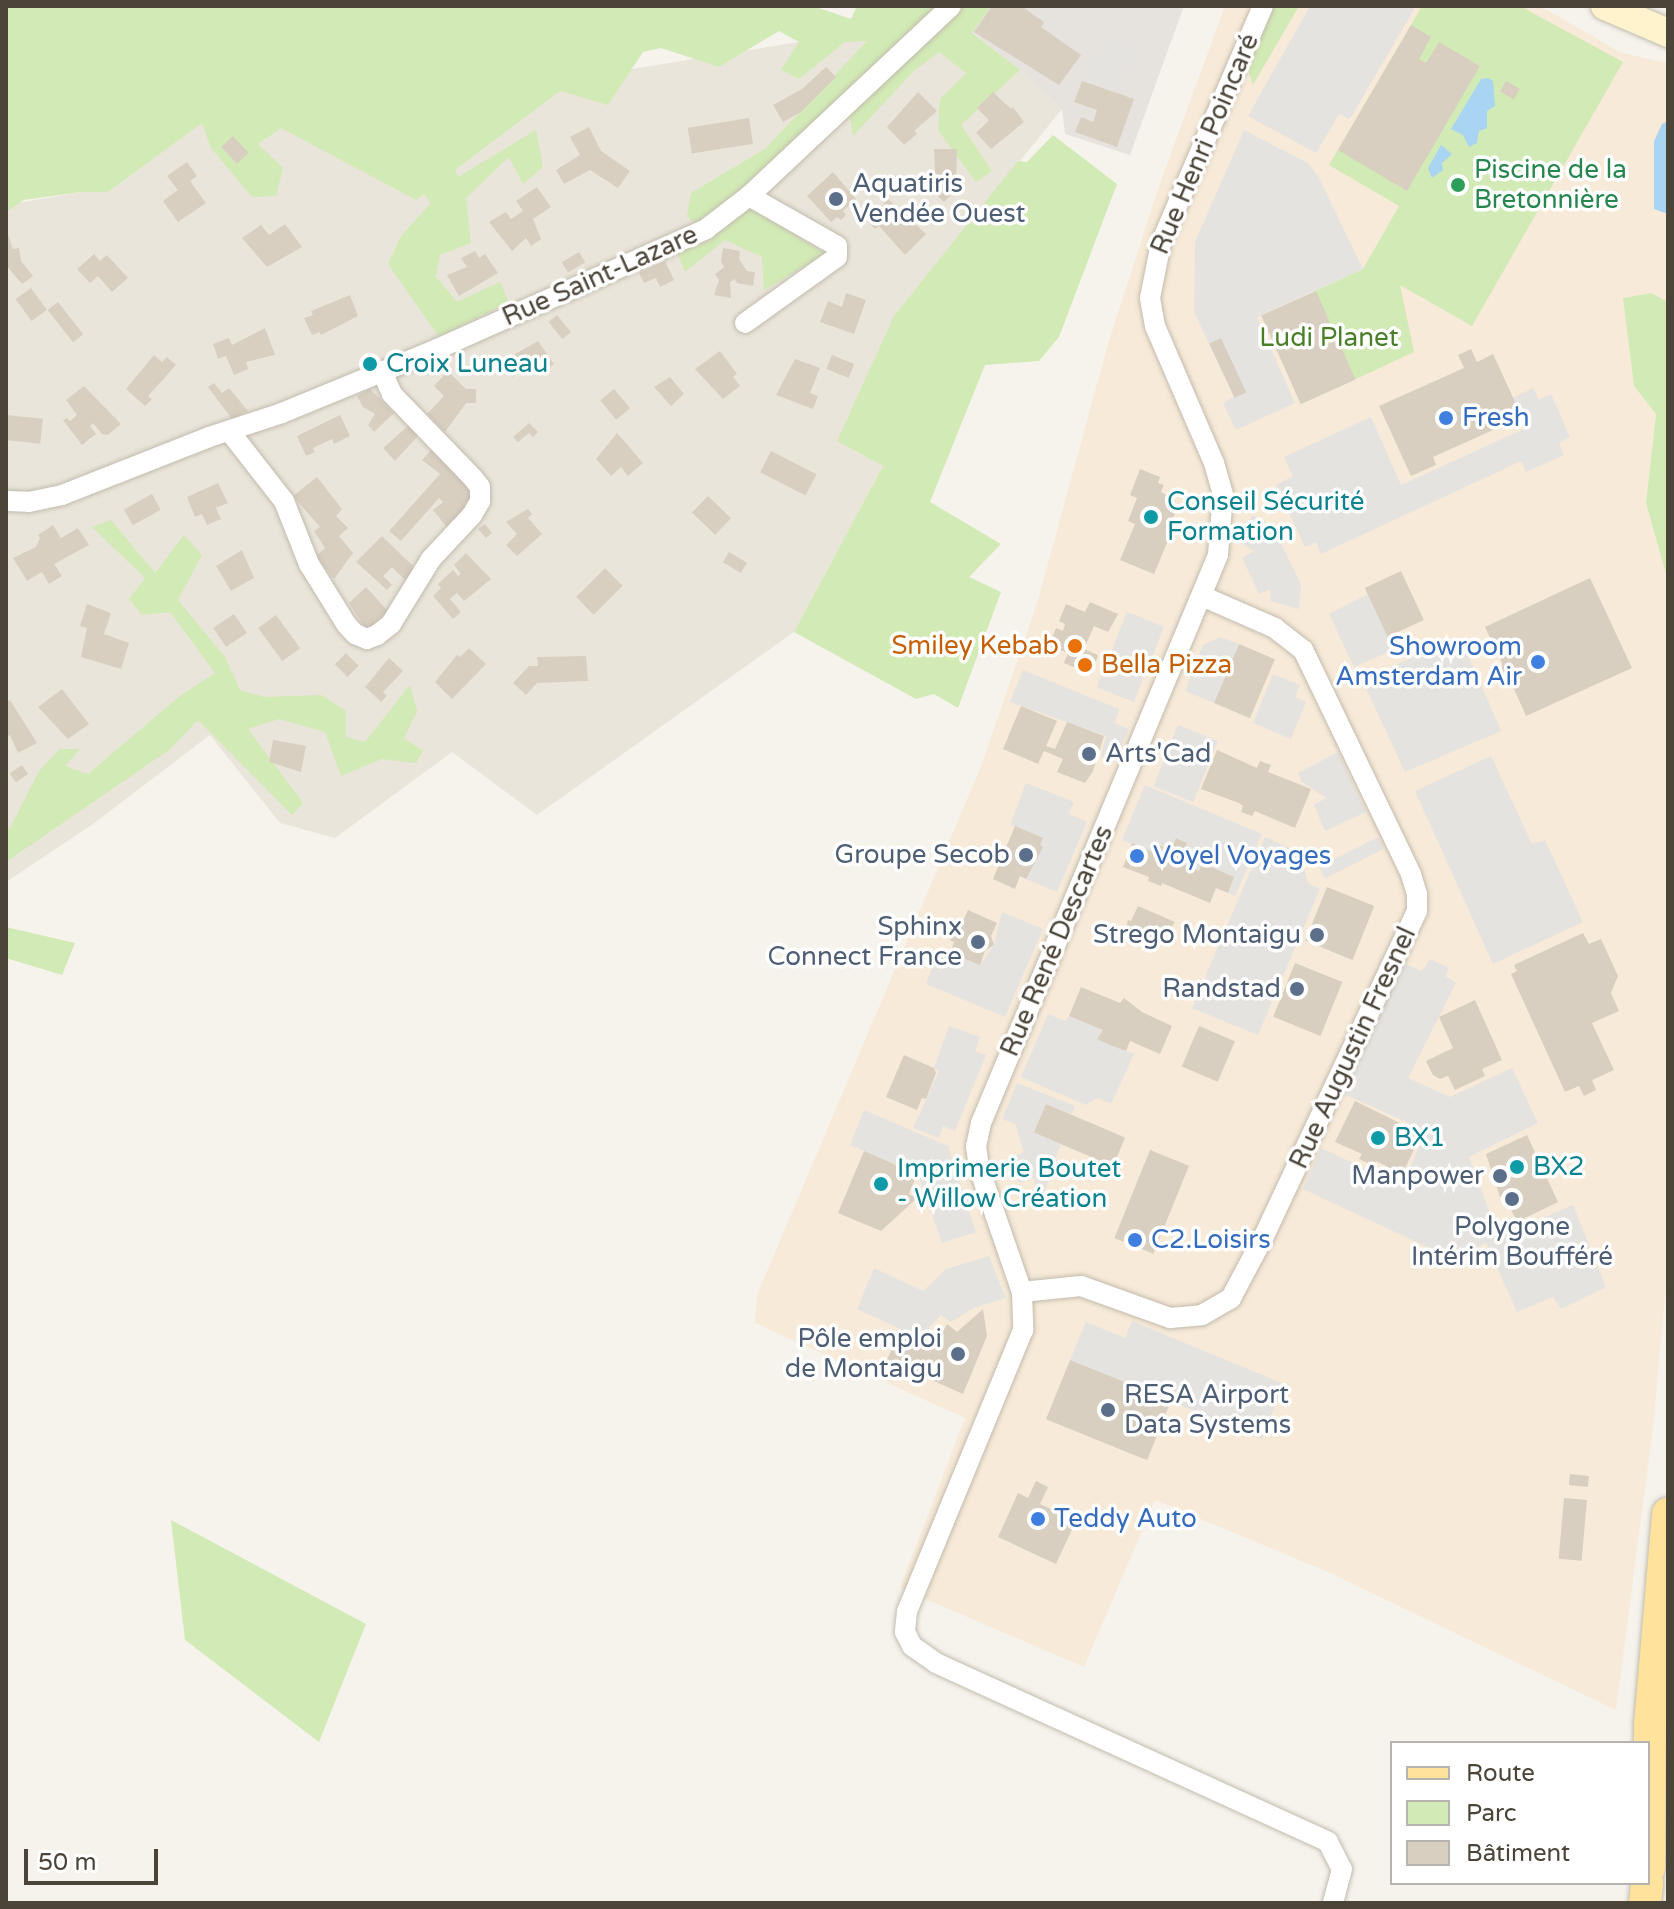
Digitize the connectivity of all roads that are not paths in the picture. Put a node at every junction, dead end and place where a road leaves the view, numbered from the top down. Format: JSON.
{"nodes":[{"id":1,"x":951,"y":6,"type":"edge"},
{"id":2,"x":1263,"y":6,"type":"edge"},
{"id":3,"x":1605,"y":6,"type":"edge"},
{"id":4,"x":1668,"y":33,"type":"edge"},
{"id":5,"x":749,"y":196,"type":"junction"},
{"id":6,"x":745,"y":323,"type":"dead end"},
{"id":7,"x":382,"y":372,"type":"junction"},
{"id":8,"x":230,"y":432,"type":"junction"},
{"id":9,"x":6,"y":501,"type":"edge"},
{"id":10,"x":1202,"y":596,"type":"junction"},
{"id":11,"x":1022,"y":1292,"type":"junction"},
{"id":12,"x":1668,"y":1514,"type":"edge"},
{"id":13,"x":1668,"y":1719,"type":"edge"},
{"id":14,"x":1650,"y":1741,"type":"edge"},
{"id":15,"x":1650,"y":1860,"type":"edge"},
{"id":16,"x":1333,"y":1903,"type":"edge"}],
"edges":[{"from":1,"to":5,"type":"street","name":"Rue Saint-Lazare"},
{"from":2,"to":10,"type":"street","name":"Rue Henri Poincaré"},
{"from":3,"to":4,"type":"main road"},
{"from":5,"to":6,"type":"street"},
{"from":5,"to":7,"type":"street","name":"Rue Saint-Lazare"},
{"from":7,"to":8,"type":"street","name":"Rue Saint-Lazare"},
{"from":7,"to":8,"type":"street"},
{"from":8,"to":9,"type":"street","name":"Rue Saint-Lazare"},
{"from":10,"to":11,"type":"street","name":"Rue René Descartes"},
{"from":10,"to":11,"type":"street","name":"Rue Augustin Fresnel"},
{"from":11,"to":16,"type":"street","name":"Rue René Descartes"},
{"from":12,"to":14,"type":"main road"},
{"from":13,"to":15,"type":"main road"}]}
